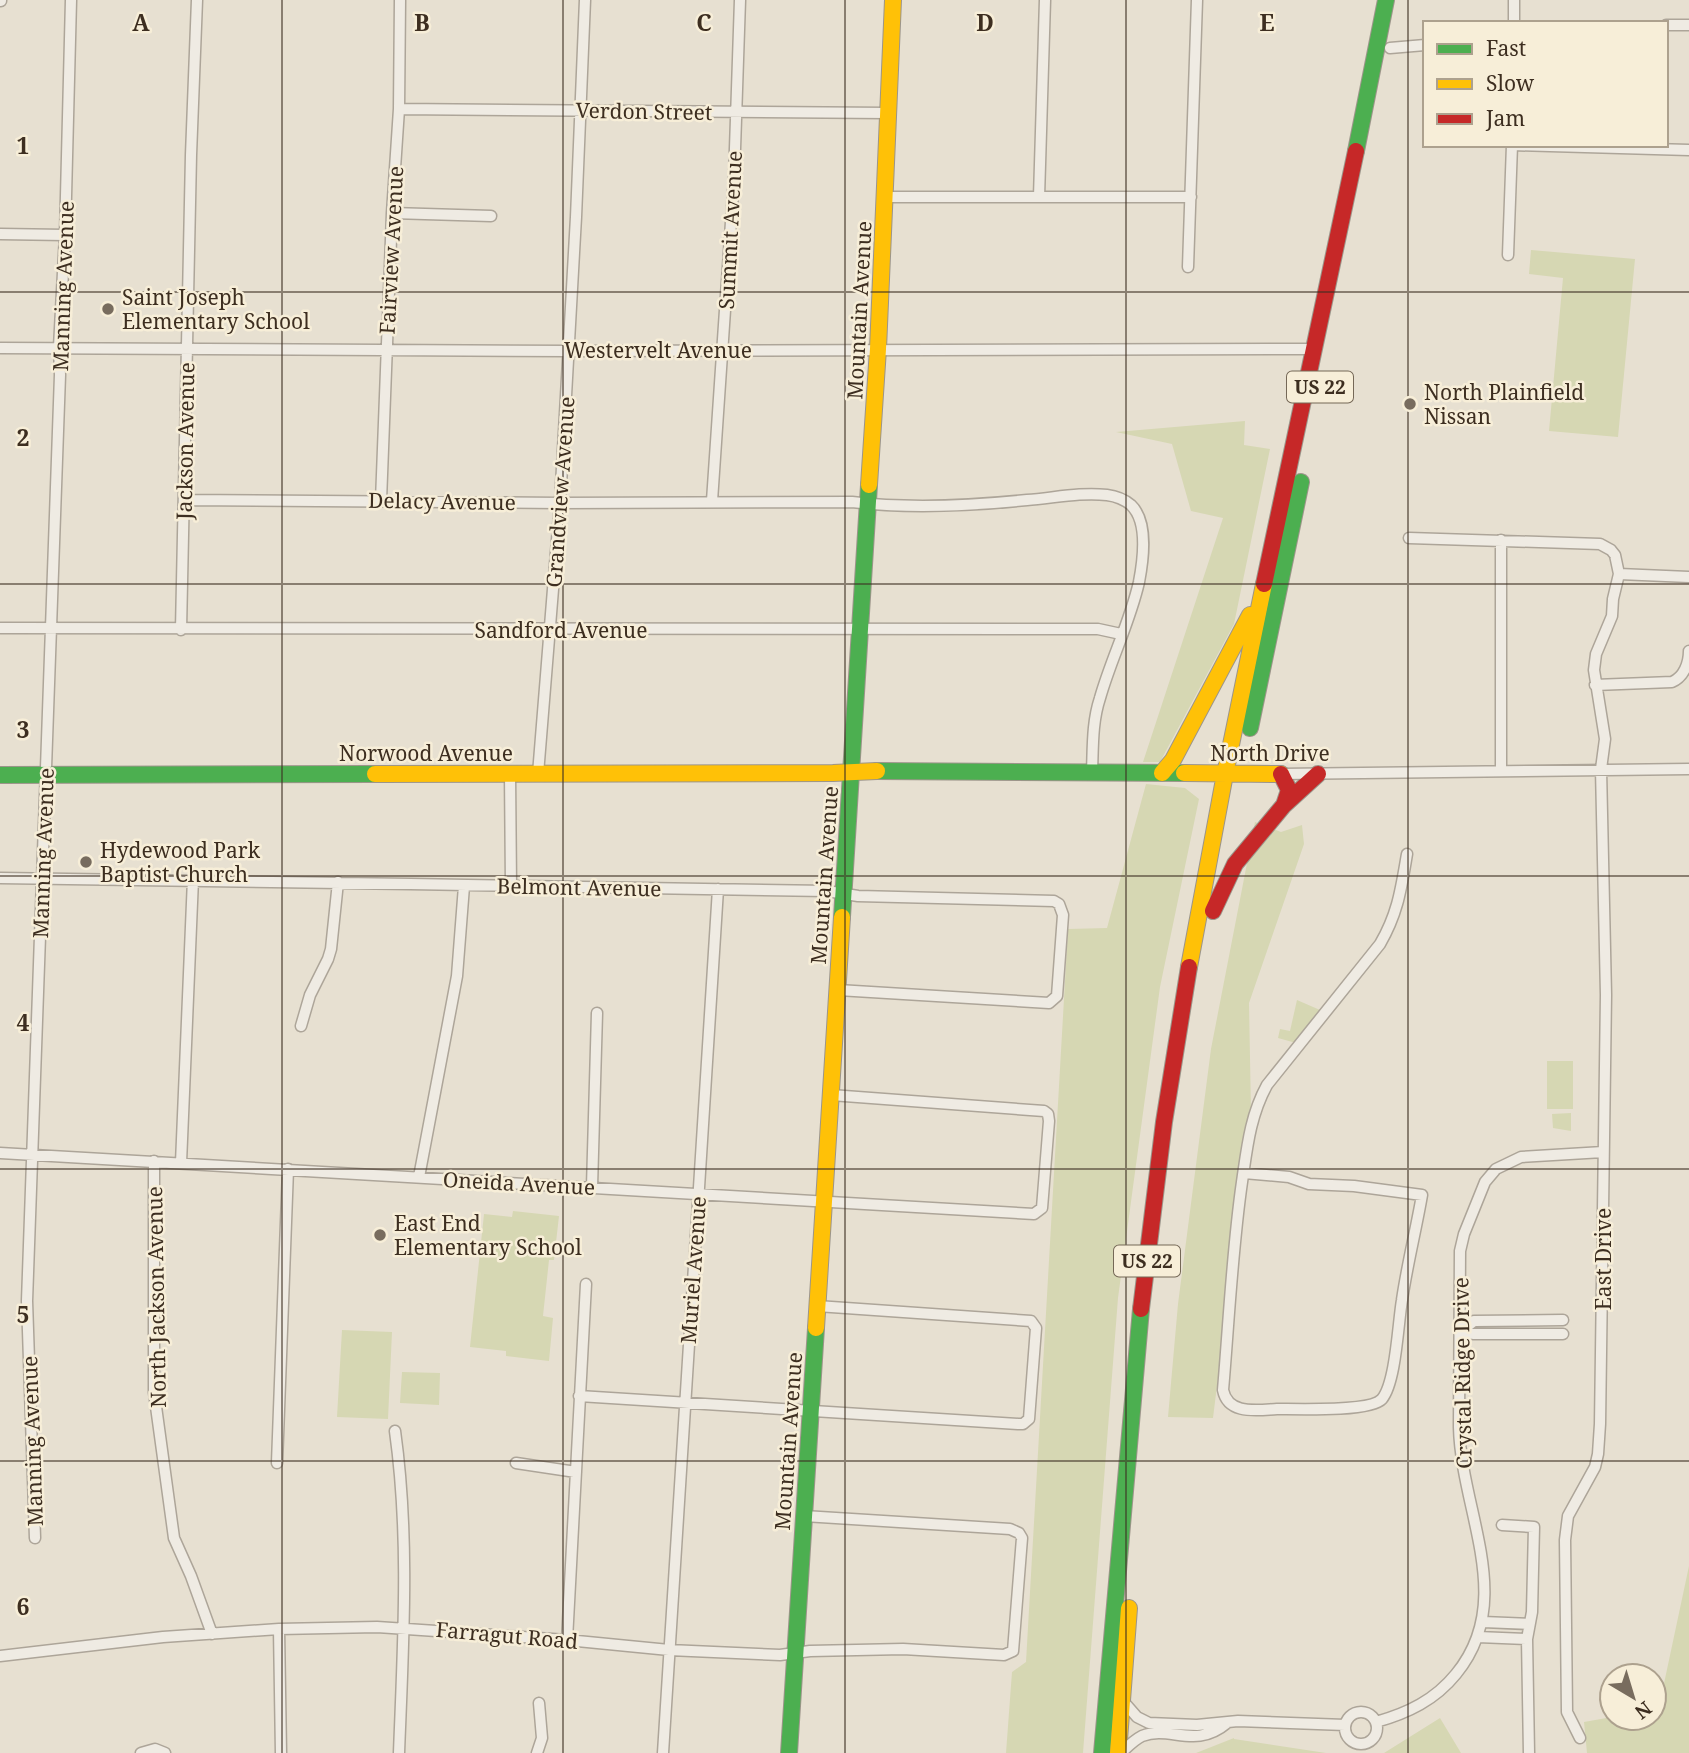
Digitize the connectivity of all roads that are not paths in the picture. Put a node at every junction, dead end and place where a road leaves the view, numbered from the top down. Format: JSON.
{"nodes":[{"id":1,"x":71,"y":0,"type":"edge"},
{"id":2,"x":197,"y":0,"type":"edge"},
{"id":3,"x":400,"y":0,"type":"edge"},
{"id":4,"x":584,"y":0,"type":"edge"},
{"id":5,"x":740,"y":0,"type":"edge"},
{"id":6,"x":892,"y":0,"type":"edge"},
{"id":7,"x":1045,"y":0,"type":"edge"},
{"id":8,"x":1197,"y":0,"type":"edge"},
{"id":9,"x":1386,"y":0,"type":"edge"},
{"id":10,"x":1399,"y":0,"type":"edge"},
{"id":11,"x":1514,"y":0,"type":"edge"},
{"id":12,"x":1514,"y":21,"type":"edge"},
{"id":13,"x":1668,"y":25,"type":"edge"},
{"id":14,"x":1689,"y":25,"type":"edge"},
{"id":15,"x":1423,"y":45,"type":"edge"},
{"id":16,"x":1390,"y":48,"type":"junction"},
{"id":17,"x":399,"y":109,"type":"junction"},
{"id":18,"x":580,"y":109,"type":"junction"},
{"id":19,"x":737,"y":112,"type":"junction"},
{"id":20,"x":888,"y":113,"type":"junction"},
{"id":21,"x":1512,"y":147,"type":"edge"},
{"id":22,"x":1583,"y":147,"type":"edge"},
{"id":23,"x":1689,"y":150,"type":"edge"},
{"id":24,"x":886,"y":197,"type":"junction"},
{"id":25,"x":1039,"y":197,"type":"junction"},
{"id":26,"x":1191,"y":197,"type":"junction"},
{"id":27,"x":392,"y":213,"type":"junction"},
{"id":28,"x":492,"y":216,"type":"dead end"},
{"id":29,"x":0,"y":234,"type":"edge"},
{"id":30,"x":65,"y":235,"type":"junction"},
{"id":31,"x":1508,"y":255,"type":"dead end"},
{"id":32,"x":1188,"y":267,"type":"dead end"},
{"id":33,"x":59,"y":347,"type":"junction"},
{"id":34,"x":0,"y":348,"type":"edge"},
{"id":35,"x":188,"y":348,"type":"junction"},
{"id":36,"x":1315,"y":348,"type":"junction"},
{"id":37,"x":878,"y":349,"type":"junction"},
{"id":38,"x":386,"y":350,"type":"junction"},
{"id":39,"x":723,"y":350,"type":"junction"},
{"id":40,"x":569,"y":351,"type":"junction"},
{"id":41,"x":184,"y":500,"type":"junction"},
{"id":42,"x":381,"y":501,"type":"junction"},
{"id":43,"x":712,"y":502,"type":"junction"},
{"id":44,"x":560,"y":503,"type":"junction"},
{"id":45,"x":868,"y":504,"type":"junction"},
{"id":46,"x":1409,"y":538,"type":"dead end"},
{"id":47,"x":1502,"y":540,"type":"junction"},
{"id":48,"x":1619,"y":574,"type":"junction"},
{"id":49,"x":1689,"y":577,"type":"edge"},
{"id":50,"x":1261,"y":595,"type":"junction"},
{"id":51,"x":0,"y":628,"type":"edge"},
{"id":52,"x":50,"y":630,"type":"junction"},
{"id":53,"x":181,"y":630,"type":"junction"},
{"id":54,"x":550,"y":630,"type":"junction"},
{"id":55,"x":860,"y":630,"type":"junction"},
{"id":56,"x":1121,"y":634,"type":"junction"},
{"id":57,"x":1689,"y":650,"type":"edge"},
{"id":58,"x":1595,"y":685,"type":"junction"},
{"id":59,"x":1601,"y":769,"type":"junction"},
{"id":60,"x":1689,"y":769,"type":"edge"},
{"id":61,"x":1501,"y":770,"type":"junction"},
{"id":62,"x":851,"y":771,"type":"junction"},
{"id":63,"x":1092,"y":772,"type":"junction"},
{"id":64,"x":510,"y":774,"type":"junction"},
{"id":65,"x":538,"y":774,"type":"junction"},
{"id":66,"x":1162,"y":774,"type":"junction"},
{"id":67,"x":1281,"y":774,"type":"junction"},
{"id":68,"x":1318,"y":774,"type":"junction"},
{"id":69,"x":0,"y":775,"type":"edge"},
{"id":70,"x":45,"y":775,"type":"junction"},
{"id":71,"x":1233,"y":775,"type":"junction"},
{"id":72,"x":1284,"y":806,"type":"junction"},
{"id":73,"x":1407,"y":854,"type":"dead end"},
{"id":74,"x":0,"y":878,"type":"edge"},
{"id":75,"x":42,"y":878,"type":"junction"},
{"id":76,"x":193,"y":879,"type":"junction"},
{"id":77,"x":338,"y":882,"type":"junction"},
{"id":78,"x":464,"y":886,"type":"junction"},
{"id":79,"x":511,"y":887,"type":"junction"},
{"id":80,"x":718,"y":889,"type":"junction"},
{"id":81,"x":843,"y":894,"type":"junction"},
{"id":82,"x":1213,"y":911,"type":"junction"},
{"id":83,"x":838,"y":990,"type":"junction"},
{"id":84,"x":597,"y":1013,"type":"dead end"},
{"id":85,"x":300,"y":1026,"type":"dead end"},
{"id":86,"x":831,"y":1095,"type":"junction"},
{"id":87,"x":0,"y":1153,"type":"edge"},
{"id":88,"x":34,"y":1156,"type":"junction"},
{"id":89,"x":1603,"y":1156,"type":"junction"},
{"id":90,"x":154,"y":1161,"type":"junction"},
{"id":91,"x":180,"y":1163,"type":"junction"},
{"id":92,"x":288,"y":1169,"type":"junction"},
{"id":93,"x":1244,"y":1172,"type":"junction"},
{"id":94,"x":419,"y":1177,"type":"junction"},
{"id":95,"x":592,"y":1187,"type":"junction"},
{"id":96,"x":698,"y":1194,"type":"junction"},
{"id":97,"x":824,"y":1201,"type":"junction"},
{"id":98,"x":586,"y":1284,"type":"dead end"},
{"id":99,"x":817,"y":1306,"type":"junction"},
{"id":100,"x":1563,"y":1320,"type":"dead end"},
{"id":101,"x":1460,"y":1332,"type":"junction"},
{"id":102,"x":1563,"y":1334,"type":"dead end"},
{"id":103,"x":579,"y":1396,"type":"junction"},
{"id":104,"x":684,"y":1403,"type":"junction"},
{"id":105,"x":811,"y":1411,"type":"junction"},
{"id":106,"x":395,"y":1432,"type":"dead end"},
{"id":107,"x":276,"y":1463,"type":"dead end"},
{"id":108,"x":516,"y":1463,"type":"dead end"},
{"id":109,"x":576,"y":1472,"type":"junction"},
{"id":110,"x":804,"y":1516,"type":"junction"},
{"id":111,"x":1502,"y":1525,"type":"dead end"},
{"id":112,"x":35,"y":1538,"type":"dead end"},
{"id":113,"x":1483,"y":1622,"type":"junction"},
{"id":114,"x":1529,"y":1624,"type":"junction"},
{"id":115,"x":404,"y":1627,"type":"junction"},
{"id":116,"x":279,"y":1629,"type":"junction"},
{"id":117,"x":212,"y":1634,"type":"junction"},
{"id":118,"x":1478,"y":1637,"type":"junction"},
{"id":119,"x":1527,"y":1639,"type":"junction"},
{"id":120,"x":567,"y":1640,"type":"junction"},
{"id":121,"x":669,"y":1650,"type":"junction"},
{"id":122,"x":795,"y":1653,"type":"junction"},
{"id":123,"x":0,"y":1657,"type":"edge"},
{"id":124,"x":1122,"y":1700,"type":"junction"},
{"id":125,"x":540,"y":1703,"type":"dead end"},
{"id":126,"x":1376,"y":1722,"type":"junction"},
{"id":127,"x":1227,"y":1723,"type":"junction"},
{"id":128,"x":1345,"y":1725,"type":"junction"},
{"id":129,"x":1580,"y":1738,"type":"dead end"},
{"id":130,"x":141,"y":1753,"type":"edge"},
{"id":131,"x":165,"y":1753,"type":"edge"},
{"id":132,"x":281,"y":1753,"type":"edge"},
{"id":133,"x":399,"y":1753,"type":"edge"},
{"id":134,"x":537,"y":1753,"type":"edge"},
{"id":135,"x":663,"y":1753,"type":"edge"},
{"id":136,"x":789,"y":1753,"type":"edge"},
{"id":137,"x":1102,"y":1753,"type":"edge"},
{"id":138,"x":1120,"y":1753,"type":"edge"},
{"id":139,"x":1529,"y":1753,"type":"edge"}],
"edges":[{"from":1,"to":30,"type":"street","name":"Manning Avenue"},
{"from":2,"to":35,"type":"street","name":"Jackson Avenue"},
{"from":3,"to":17,"type":"street","name":"Fairview Avenue"},
{"from":4,"to":18,"type":"street","name":"Grandview Avenue"},
{"from":5,"to":19,"type":"street","name":"Summit Avenue"},
{"from":6,"to":20,"type":"main road","name":"Mountain Avenue"},
{"from":7,"to":25,"type":"street"},
{"from":8,"to":26,"type":"street"},
{"from":9,"to":36,"type":"main road","number":"US 22"},
{"from":10,"to":16,"type":"main road","number":"US 22"},
{"from":11,"to":12,"type":"street"},
{"from":13,"to":14,"type":"street"},
{"from":15,"to":16,"type":"street"},
{"from":16,"to":71,"type":"main road","number":"US 22"},
{"from":17,"to":18,"type":"street","name":"Verdon Street"},
{"from":17,"to":27,"type":"street","name":"Fairview Avenue"},
{"from":18,"to":19,"type":"street","name":"Verdon Street"},
{"from":18,"to":40,"type":"street","name":"Grandview Avenue"},
{"from":19,"to":20,"type":"street","name":"Verdon Street"},
{"from":19,"to":39,"type":"street","name":"Summit Avenue"},
{"from":20,"to":24,"type":"main road","name":"Mountain Avenue"},
{"from":21,"to":31,"type":"street"},
{"from":22,"to":23,"type":"street"},
{"from":24,"to":25,"type":"street"},
{"from":24,"to":37,"type":"main road","name":"Mountain Avenue"},
{"from":25,"to":26,"type":"street"},
{"from":26,"to":32,"type":"street"},
{"from":27,"to":28,"type":"street"},
{"from":27,"to":38,"type":"street","name":"Fairview Avenue"},
{"from":29,"to":30,"type":"street"},
{"from":30,"to":33,"type":"street","name":"Manning Avenue"},
{"from":33,"to":34,"type":"street","name":"Westervelt Avenue"},
{"from":33,"to":35,"type":"street","name":"Westervelt Avenue"},
{"from":33,"to":52,"type":"street","name":"Manning Avenue"},
{"from":35,"to":38,"type":"street","name":"Westervelt Avenue"},
{"from":35,"to":41,"type":"street","name":"Jackson Avenue"},
{"from":36,"to":37,"type":"street","name":"Westervelt Avenue"},
{"from":36,"to":50,"type":"main road","number":"US 22"},
{"from":37,"to":39,"type":"street","name":"Westervelt Avenue"},
{"from":37,"to":45,"type":"main road","name":"Mountain Avenue"},
{"from":38,"to":40,"type":"street","name":"Westervelt Avenue"},
{"from":38,"to":42,"type":"street","name":"Fairview Avenue"},
{"from":39,"to":40,"type":"street","name":"Westervelt Avenue"},
{"from":39,"to":43,"type":"street","name":"Summit Avenue"},
{"from":40,"to":44,"type":"street","name":"Grandview Avenue"},
{"from":41,"to":42,"type":"street","name":"Delacy Avenue"},
{"from":41,"to":53,"type":"street","name":"Jackson Avenue"},
{"from":42,"to":44,"type":"street","name":"Delacy Avenue"},
{"from":43,"to":44,"type":"street","name":"Delacy Avenue"},
{"from":43,"to":45,"type":"street","name":"Delacy Avenue"},
{"from":44,"to":54,"type":"street","name":"Grandview Avenue"},
{"from":45,"to":55,"type":"main road","name":"Mountain Avenue"},
{"from":45,"to":56,"type":"street","name":"Delacy Avenue"},
{"from":46,"to":47,"type":"street"},
{"from":47,"to":48,"type":"street"},
{"from":47,"to":61,"type":"street"},
{"from":48,"to":49,"type":"street"},
{"from":48,"to":58,"type":"street","name":"East Drive"},
{"from":50,"to":66,"type":"main road"},
{"from":50,"to":71,"type":"main road","number":"US 22"},
{"from":51,"to":52,"type":"street","name":"Sandford Avenue"},
{"from":52,"to":53,"type":"street","name":"Sandford Avenue"},
{"from":52,"to":70,"type":"street","name":"Manning Avenue"},
{"from":53,"to":54,"type":"street","name":"Sandford Avenue"},
{"from":54,"to":55,"type":"street","name":"Sandford Avenue"},
{"from":54,"to":65,"type":"street","name":"Grandview Avenue"},
{"from":55,"to":56,"type":"street","name":"Sandford Avenue"},
{"from":55,"to":62,"type":"main road","name":"Mountain Avenue"},
{"from":56,"to":63,"type":"street"},
{"from":57,"to":58,"type":"street"},
{"from":58,"to":59,"type":"street","name":"East Drive"},
{"from":59,"to":60,"type":"street","name":"North Drive"},
{"from":59,"to":61,"type":"street","name":"North Drive"},
{"from":59,"to":89,"type":"street","name":"East Drive"},
{"from":61,"to":68,"type":"street","name":"North Drive"},
{"from":62,"to":63,"type":"main road","name":"North Drive"},
{"from":62,"to":65,"type":"main road","name":"Norwood Avenue"},
{"from":62,"to":81,"type":"main road","name":"Mountain Avenue"},
{"from":63,"to":66,"type":"main road","name":"North Drive"},
{"from":64,"to":65,"type":"main road","name":"Norwood Avenue"},
{"from":64,"to":70,"type":"main road","name":"Norwood Avenue"},
{"from":64,"to":79,"type":"street"},
{"from":66,"to":71,"type":"main road","name":"North Drive"},
{"from":67,"to":68,"type":"street","name":"North Drive"},
{"from":67,"to":71,"type":"main road","name":"North Drive"},
{"from":67,"to":72,"type":"main road"},
{"from":68,"to":72,"type":"main road"},
{"from":69,"to":70,"type":"main road","name":"Norwood Avenue"},
{"from":70,"to":75,"type":"street","name":"Manning Avenue"},
{"from":71,"to":82,"type":"main road","number":"US 22"},
{"from":71,"to":137,"type":"main road","number":"US 22"},
{"from":72,"to":82,"type":"main road"},
{"from":73,"to":93,"type":"street"},
{"from":74,"to":75,"type":"street","name":"Belmont Avenue"},
{"from":75,"to":76,"type":"street","name":"Belmont Avenue"},
{"from":75,"to":88,"type":"street","name":"Manning Avenue"},
{"from":76,"to":77,"type":"street","name":"Belmont Avenue"},
{"from":76,"to":91,"type":"street","name":"North Jackson Avenue"},
{"from":77,"to":78,"type":"street","name":"Belmont Avenue"},
{"from":77,"to":85,"type":"street"},
{"from":78,"to":79,"type":"street","name":"Belmont Avenue"},
{"from":78,"to":94,"type":"street"},
{"from":79,"to":80,"type":"street","name":"Belmont Avenue"},
{"from":80,"to":81,"type":"street","name":"Belmont Avenue"},
{"from":80,"to":96,"type":"street","name":"Muriel Avenue"},
{"from":81,"to":83,"type":"main road","name":"Mountain Avenue"},
{"from":81,"to":83,"type":"street","name":"Belmont Avenue"},
{"from":82,"to":124,"type":"main road","number":"US 22"},
{"from":83,"to":86,"type":"main road","name":"Mountain Avenue"},
{"from":84,"to":95,"type":"street"},
{"from":86,"to":97,"type":"main road","name":"Mountain Avenue"},
{"from":86,"to":97,"type":"street","name":"Oneida Avenue"},
{"from":87,"to":88,"type":"street","name":"Oneida Avenue"},
{"from":88,"to":90,"type":"street","name":"Oneida Avenue"},
{"from":88,"to":112,"type":"street","name":"Manning Avenue"},
{"from":89,"to":101,"type":"street","name":"Crystal Ridge Drive"},
{"from":89,"to":129,"type":"street","name":"East Drive"},
{"from":90,"to":91,"type":"street","name":"Oneida Avenue"},
{"from":90,"to":117,"type":"street","name":"North Jackson Avenue"},
{"from":91,"to":92,"type":"street","name":"Oneida Avenue"},
{"from":92,"to":94,"type":"street","name":"Oneida Avenue"},
{"from":92,"to":107,"type":"street"},
{"from":93,"to":93,"type":"street"},
{"from":94,"to":95,"type":"street","name":"Oneida Avenue"},
{"from":95,"to":96,"type":"street","name":"Oneida Avenue"},
{"from":96,"to":97,"type":"street","name":"Oneida Avenue"},
{"from":96,"to":104,"type":"street","name":"Muriel Avenue"},
{"from":97,"to":99,"type":"main road","name":"Mountain Avenue"},
{"from":98,"to":103,"type":"street"},
{"from":99,"to":105,"type":"main road","name":"Mountain Avenue"},
{"from":99,"to":105,"type":"street"},
{"from":100,"to":101,"type":"street"},
{"from":101,"to":102,"type":"street"},
{"from":101,"to":113,"type":"street","name":"Crystal Ridge Drive"},
{"from":103,"to":104,"type":"street"},
{"from":103,"to":109,"type":"street"},
{"from":104,"to":105,"type":"street"},
{"from":104,"to":121,"type":"street","name":"Muriel Avenue"},
{"from":105,"to":110,"type":"main road","name":"Mountain Avenue"},
{"from":106,"to":115,"type":"street"},
{"from":108,"to":109,"type":"street"},
{"from":109,"to":120,"type":"street"},
{"from":110,"to":122,"type":"main road","name":"Mountain Avenue"},
{"from":110,"to":122,"type":"street","name":"Farragut Road"},
{"from":111,"to":114,"type":"street"},
{"from":113,"to":114,"type":"street"},
{"from":113,"to":118,"type":"street","name":"Crystal Ridge Drive"},
{"from":114,"to":119,"type":"street"},
{"from":115,"to":116,"type":"street","name":"Farragut Road"},
{"from":115,"to":120,"type":"street","name":"Farragut Road"},
{"from":115,"to":133,"type":"street"},
{"from":116,"to":117,"type":"street","name":"Farragut Road"},
{"from":116,"to":132,"type":"street"},
{"from":117,"to":123,"type":"street","name":"Farragut Road"},
{"from":118,"to":119,"type":"street"},
{"from":118,"to":126,"type":"street","name":"Crystal Ridge Drive"},
{"from":119,"to":139,"type":"street"},
{"from":120,"to":121,"type":"street","name":"Farragut Road"},
{"from":121,"to":122,"type":"street","name":"Farragut Road"},
{"from":121,"to":135,"type":"street","name":"Muriel Avenue"},
{"from":122,"to":136,"type":"main road","name":"Mountain Avenue"},
{"from":124,"to":127,"type":"street","name":"Crystal Ridge Drive"},
{"from":124,"to":138,"type":"main road","number":"US 22"},
{"from":125,"to":134,"type":"street"},
{"from":126,"to":128,"type":"street","name":"Crystal Ridge Drive"},
{"from":126,"to":128,"type":"street","name":"Crystal Ridge Drive"},
{"from":127,"to":128,"type":"street","name":"Crystal Ridge Drive"},
{"from":127,"to":138,"type":"street","name":"Crystal Ridge Drive"},
{"from":130,"to":131,"type":"street"}]}
